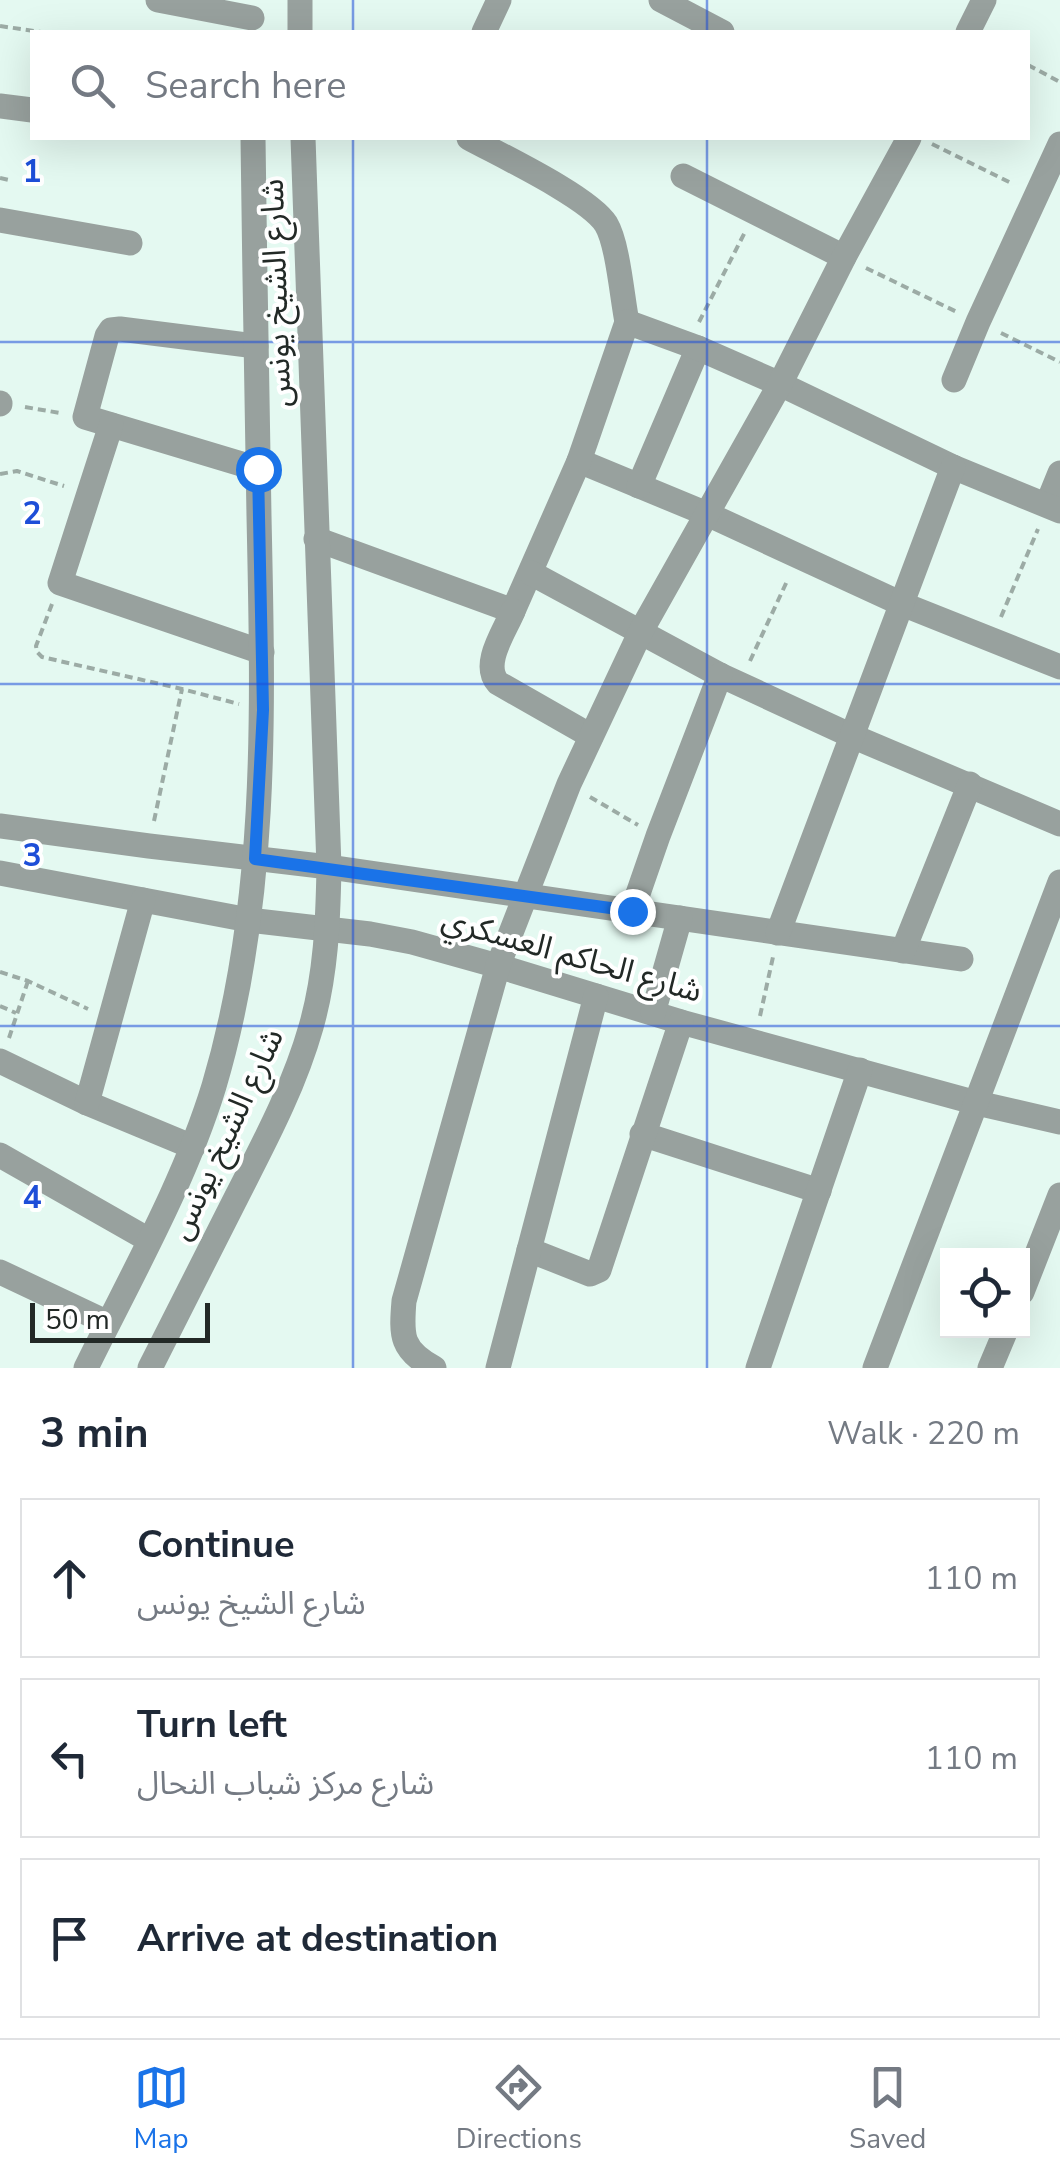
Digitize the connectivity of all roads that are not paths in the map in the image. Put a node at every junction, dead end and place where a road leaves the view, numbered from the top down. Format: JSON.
{"nodes":[{"id":1,"x":158,"y":0,"type":"edge"},
{"id":2,"x":300,"y":0,"type":"edge"},
{"id":3,"x":500,"y":0,"type":"edge"},
{"id":4,"x":662,"y":0,"type":"edge"},
{"id":5,"x":984,"y":0,"type":"edge"},
{"id":6,"x":252,"y":17,"type":"edge"},
{"id":7,"x":300,"y":30,"type":"edge"},
{"id":8,"x":485,"y":30,"type":"edge"},
{"id":9,"x":718,"y":30,"type":"edge"},
{"id":10,"x":969,"y":30,"type":"edge"},
{"id":11,"x":0,"y":106,"type":"edge"},
{"id":12,"x":30,"y":110,"type":"edge"},
{"id":13,"x":253,"y":140,"type":"edge"},
{"id":14,"x":303,"y":140,"type":"edge"},
{"id":15,"x":472,"y":140,"type":"edge"},
{"id":16,"x":908,"y":140,"type":"edge"},
{"id":17,"x":1060,"y":144,"type":"edge"},
{"id":18,"x":683,"y":176,"type":"dead end"},
{"id":19,"x":0,"y":220,"type":"edge"},
{"id":20,"x":130,"y":243,"type":"dead end"},
{"id":21,"x":844,"y":257,"type":"junction"},
{"id":22,"x":627,"y":322,"type":"junction"},
{"id":23,"x":256,"y":346,"type":"junction"},
{"id":24,"x":692,"y":346,"type":"junction"},
{"id":25,"x":954,"y":380,"type":"dead end"},
{"id":26,"x":780,"y":384,"type":"junction"},
{"id":27,"x":111,"y":425,"type":"junction"},
{"id":28,"x":580,"y":462,"type":"junction"},
{"id":29,"x":953,"y":466,"type":"junction"},
{"id":30,"x":258,"y":469,"type":"junction"},
{"id":31,"x":1060,"y":473,"type":"edge"},
{"id":32,"x":639,"y":486,"type":"junction"},
{"id":33,"x":1054,"y":508,"type":"edge"},
{"id":34,"x":707,"y":514,"type":"junction"},
{"id":35,"x":316,"y":539,"type":"junction"},
{"id":36,"x":531,"y":573,"type":"junction"},
{"id":37,"x":902,"y":604,"type":"junction"},
{"id":38,"x":514,"y":611,"type":"junction"},
{"id":39,"x":641,"y":632,"type":"junction"},
{"id":40,"x":262,"y":652,"type":"junction"},
{"id":41,"x":1060,"y":667,"type":"edge"},
{"id":42,"x":729,"y":679,"type":"junction"},
{"id":43,"x":591,"y":736,"type":"junction"},
{"id":44,"x":852,"y":736,"type":"junction"},
{"id":45,"x":970,"y":784,"type":"junction"},
{"id":46,"x":1060,"y":824,"type":"edge"},
{"id":47,"x":0,"y":826,"type":"edge"},
{"id":48,"x":255,"y":859,"type":"junction"},
{"id":49,"x":329,"y":868,"type":"junction"},
{"id":50,"x":0,"y":873,"type":"edge"},
{"id":51,"x":1060,"y":882,"type":"edge"},
{"id":52,"x":524,"y":896,"type":"junction"},
{"id":53,"x":143,"y":900,"type":"junction"},
{"id":54,"x":632,"y":911,"type":"junction"},
{"id":55,"x":680,"y":918,"type":"junction"},
{"id":56,"x":249,"y":920,"type":"junction"},
{"id":57,"x":328,"y":928,"type":"junction"},
{"id":58,"x":778,"y":933,"type":"junction"},
{"id":59,"x":903,"y":951,"type":"junction"},
{"id":60,"x":961,"y":959,"type":"dead end"},
{"id":61,"x":498,"y":966,"type":"junction"},
{"id":62,"x":596,"y":996,"type":"junction"},
{"id":63,"x":654,"y":1013,"type":"junction"},
{"id":64,"x":682,"y":1022,"type":"junction"},
{"id":65,"x":0,"y":1062,"type":"edge"},
{"id":66,"x":860,"y":1070,"type":"junction"},
{"id":67,"x":87,"y":1103,"type":"junction"},
{"id":68,"x":977,"y":1103,"type":"junction"},
{"id":69,"x":1060,"y":1122,"type":"edge"},
{"id":70,"x":642,"y":1134,"type":"junction"},
{"id":71,"x":193,"y":1147,"type":"junction"},
{"id":72,"x":0,"y":1155,"type":"edge"},
{"id":73,"x":819,"y":1191,"type":"junction"},
{"id":74,"x":1060,"y":1195,"type":"edge"},
{"id":75,"x":149,"y":1240,"type":"junction"},
{"id":76,"x":529,"y":1250,"type":"junction"},
{"id":77,"x":0,"y":1272,"type":"edge"},
{"id":78,"x":1030,"y":1272,"type":"edge"},
{"id":79,"x":108,"y":1323,"type":"junction"},
{"id":80,"x":1003,"y":1338,"type":"edge"},
{"id":81,"x":86,"y":1368,"type":"edge"},
{"id":82,"x":150,"y":1368,"type":"edge"},
{"id":83,"x":434,"y":1368,"type":"edge"},
{"id":84,"x":498,"y":1368,"type":"edge"},
{"id":85,"x":758,"y":1368,"type":"edge"},
{"id":86,"x":874,"y":1368,"type":"edge"},
{"id":87,"x":990,"y":1368,"type":"edge"}],
"edges":[{"from":1,"to":6,"type":"street"},
{"from":2,"to":7,"type":"street"},
{"from":3,"to":8,"type":"street"},
{"from":4,"to":9,"type":"street"},
{"from":5,"to":10,"type":"street"},
{"from":11,"to":12,"type":"street"},
{"from":13,"to":23,"type":"street","name":"شارع الشيخ يونس"},
{"from":14,"to":35,"type":"street","name":"شارع الشيخ يونس"},
{"from":15,"to":22,"type":"street"},
{"from":16,"to":21,"type":"street"},
{"from":17,"to":25,"type":"street"},
{"from":18,"to":21,"type":"street"},
{"from":19,"to":20,"type":"street"},
{"from":21,"to":26,"type":"street"},
{"from":22,"to":24,"type":"street"},
{"from":22,"to":28,"type":"street"},
{"from":23,"to":27,"type":"street"},
{"from":23,"to":30,"type":"street","name":"شارع الشيخ يونس"},
{"from":24,"to":26,"type":"street"},
{"from":24,"to":32,"type":"street"},
{"from":26,"to":29,"type":"street"},
{"from":26,"to":34,"type":"street"},
{"from":27,"to":30,"type":"street"},
{"from":27,"to":40,"type":"street"},
{"from":28,"to":32,"type":"street"},
{"from":28,"to":36,"type":"street"},
{"from":29,"to":33,"type":"street"},
{"from":29,"to":37,"type":"street"},
{"from":30,"to":40,"type":"street","name":"شارع الشيخ يونس"},
{"from":31,"to":33,"type":"street"},
{"from":32,"to":34,"type":"street"},
{"from":34,"to":37,"type":"street"},
{"from":34,"to":39,"type":"street"},
{"from":35,"to":38,"type":"street"},
{"from":35,"to":49,"type":"street","name":"شارع الشيخ يونس"},
{"from":36,"to":38,"type":"street"},
{"from":36,"to":39,"type":"street"},
{"from":37,"to":41,"type":"street"},
{"from":37,"to":44,"type":"street"},
{"from":38,"to":43,"type":"street"},
{"from":39,"to":42,"type":"street"},
{"from":39,"to":43,"type":"street"},
{"from":40,"to":48,"type":"street","name":"شارع الشيخ يونس"},
{"from":42,"to":44,"type":"street"},
{"from":42,"to":54,"type":"street"},
{"from":43,"to":52,"type":"street"},
{"from":44,"to":45,"type":"street"},
{"from":44,"to":58,"type":"street"},
{"from":45,"to":46,"type":"street"},
{"from":45,"to":59,"type":"street"},
{"from":47,"to":48,"type":"street"},
{"from":48,"to":49,"type":"street"},
{"from":48,"to":56,"type":"street","name":"شارع الشيخ يونس"},
{"from":49,"to":52,"type":"street"},
{"from":49,"to":57,"type":"street","name":"شارع الشيخ يونس"},
{"from":50,"to":53,"type":"street","name":"شارع الحاكم العسكري"},
{"from":51,"to":68,"type":"street"},
{"from":52,"to":54,"type":"street"},
{"from":52,"to":61,"type":"street"},
{"from":53,"to":56,"type":"street","name":"شارع الحاكم العسكري"},
{"from":53,"to":67,"type":"street"},
{"from":54,"to":55,"type":"street"},
{"from":55,"to":58,"type":"street"},
{"from":55,"to":63,"type":"street"},
{"from":56,"to":57,"type":"street","name":"شارع الحاكم العسكري"},
{"from":56,"to":71,"type":"street","name":"شارع الشيخ يونس"},
{"from":57,"to":61,"type":"street","name":"شارع الحاكم العسكري"},
{"from":57,"to":82,"type":"street","name":"شارع الشيخ يونس"},
{"from":58,"to":59,"type":"street"},
{"from":59,"to":60,"type":"street"},
{"from":61,"to":62,"type":"street","name":"شارع الحاكم العسكري"},
{"from":61,"to":83,"type":"street"},
{"from":62,"to":63,"type":"street","name":"شارع الحاكم العسكري"},
{"from":62,"to":76,"type":"street"},
{"from":63,"to":64,"type":"street","name":"شارع الحاكم العسكري"},
{"from":64,"to":66,"type":"street","name":"شارع الحاكم العسكري"},
{"from":64,"to":70,"type":"street"},
{"from":65,"to":67,"type":"street"},
{"from":66,"to":68,"type":"street","name":"شارع الحاكم العسكري"},
{"from":66,"to":73,"type":"street"},
{"from":67,"to":71,"type":"street"},
{"from":68,"to":69,"type":"street","name":"شارع الحاكم العسكري"},
{"from":68,"to":86,"type":"street"},
{"from":70,"to":73,"type":"street"},
{"from":70,"to":76,"type":"street"},
{"from":71,"to":75,"type":"street","name":"شارع الشيخ يونس"},
{"from":72,"to":75,"type":"street"},
{"from":73,"to":85,"type":"street"},
{"from":74,"to":78,"type":"street"},
{"from":75,"to":79,"type":"street","name":"شارع الشيخ يونس"},
{"from":76,"to":84,"type":"street"},
{"from":77,"to":79,"type":"street"},
{"from":79,"to":81,"type":"street","name":"شارع الشيخ يونس"},
{"from":80,"to":87,"type":"street"}]}
